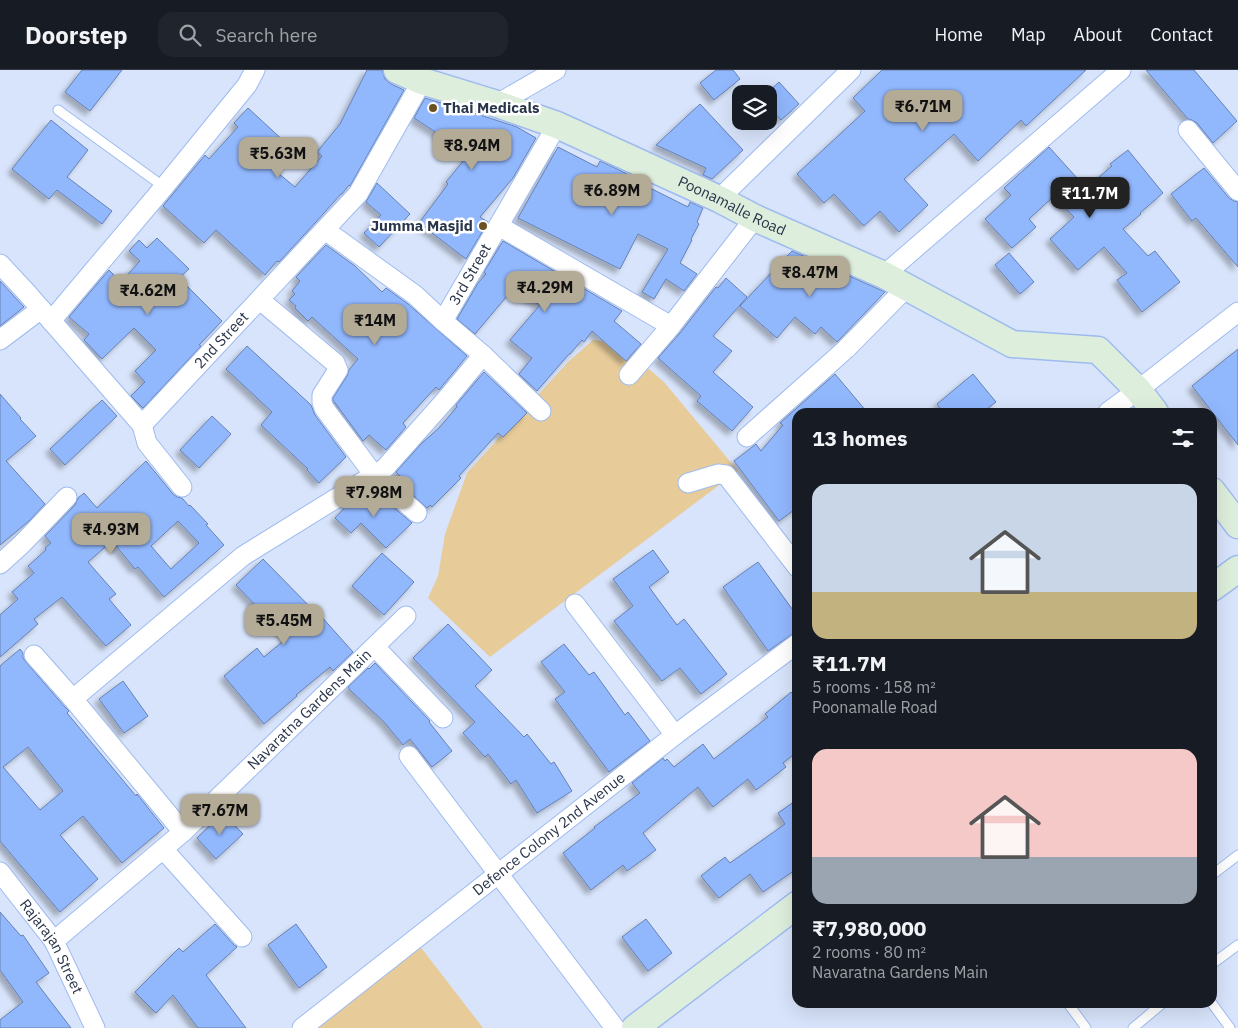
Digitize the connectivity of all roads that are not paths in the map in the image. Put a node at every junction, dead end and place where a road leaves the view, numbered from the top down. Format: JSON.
{"nodes":[{"id":1,"x":255,"y":70,"type":"edge"},
{"id":2,"x":397,"y":70,"type":"edge"},
{"id":3,"x":556,"y":70,"type":"edge"},
{"id":4,"x":851,"y":70,"type":"edge"},
{"id":5,"x":1121,"y":70,"type":"edge"},
{"id":6,"x":422,"y":80,"type":"junction"},
{"id":7,"x":497,"y":104,"type":"junction"},
{"id":8,"x":58,"y":110,"type":"dead end"},
{"id":9,"x":557,"y":125,"type":"junction"},
{"id":10,"x":1188,"y":130,"type":"dead end"},
{"id":11,"x":164,"y":187,"type":"junction"},
{"id":12,"x":1238,"y":191,"type":"edge"},
{"id":13,"x":720,"y":199,"type":"junction"},
{"id":14,"x":755,"y":218,"type":"junction"},
{"id":15,"x":499,"y":226,"type":"junction"},
{"id":16,"x":325,"y":230,"type":"junction"},
{"id":17,"x":0,"y":264,"type":"edge"},
{"id":18,"x":884,"y":275,"type":"junction"},
{"id":19,"x":907,"y":287,"type":"junction"},
{"id":20,"x":260,"y":300,"type":"junction"},
{"id":21,"x":1238,"y":312,"type":"edge"},
{"id":22,"x":46,"y":315,"type":"junction"},
{"id":23,"x":444,"y":321,"type":"junction"},
{"id":24,"x":671,"y":326,"type":"junction"},
{"id":25,"x":0,"y":340,"type":"edge"},
{"id":26,"x":483,"y":355,"type":"junction"},
{"id":27,"x":629,"y":375,"type":"dead end"},
{"id":28,"x":1138,"y":390,"type":"junction"},
{"id":29,"x":1113,"y":408,"type":"edge"},
{"id":30,"x":1152,"y":408,"type":"edge"},
{"id":31,"x":541,"y":411,"type":"dead end"},
{"id":32,"x":142,"y":425,"type":"junction"},
{"id":33,"x":748,"y":437,"type":"dead end"},
{"id":34,"x":374,"y":475,"type":"junction"},
{"id":35,"x":688,"y":483,"type":"dead end"},
{"id":36,"x":182,"y":487,"type":"dead end"},
{"id":37,"x":68,"y":497,"type":"dead end"},
{"id":38,"x":1217,"y":498,"type":"edge"},
{"id":39,"x":417,"y":513,"type":"dead end"},
{"id":40,"x":1238,"y":525,"type":"edge"},
{"id":41,"x":792,"y":560,"type":"edge"},
{"id":42,"x":0,"y":564,"type":"edge"},
{"id":43,"x":1238,"y":569,"type":"edge"},
{"id":44,"x":1217,"y":584,"type":"edge"},
{"id":45,"x":575,"y":604,"type":"dead end"},
{"id":46,"x":406,"y":616,"type":"dead end"},
{"id":47,"x":375,"y":647,"type":"junction"},
{"id":48,"x":792,"y":647,"type":"edge"},
{"id":49,"x":34,"y":655,"type":"dead end"},
{"id":50,"x":73,"y":698,"type":"junction"},
{"id":51,"x":444,"y":718,"type":"dead end"},
{"id":52,"x":675,"y":735,"type":"junction"},
{"id":53,"x":409,"y":756,"type":"dead end"},
{"id":54,"x":183,"y":832,"type":"junction"},
{"id":55,"x":162,"y":849,"type":"junction"},
{"id":56,"x":1238,"y":855,"type":"edge"},
{"id":57,"x":1217,"y":871,"type":"edge"},
{"id":58,"x":0,"y":872,"type":"edge"},
{"id":59,"x":499,"y":874,"type":"junction"},
{"id":60,"x":792,"y":909,"type":"edge"},
{"id":61,"x":242,"y":937,"type":"dead end"},
{"id":62,"x":54,"y":941,"type":"junction"},
{"id":63,"x":1238,"y":945,"type":"edge"},
{"id":64,"x":1217,"y":960,"type":"edge"},
{"id":65,"x":1071,"y":1008,"type":"edge"},
{"id":66,"x":1157,"y":1008,"type":"edge"},
{"id":67,"x":1215,"y":1008,"type":"edge"},
{"id":68,"x":1084,"y":1027,"type":"edge"},
{"id":69,"x":95,"y":1028,"type":"edge"},
{"id":70,"x":302,"y":1028,"type":"edge"},
{"id":71,"x":615,"y":1028,"type":"edge"},
{"id":72,"x":635,"y":1028,"type":"edge"},
{"id":73,"x":1133,"y":1028,"type":"edge"},
{"id":74,"x":1230,"y":1028,"type":"edge"}],
"edges":[{"from":1,"to":11,"type":"street"},
{"from":2,"to":6,"type":"street","name":"Poonamalle Road"},
{"from":3,"to":7,"type":"street"},
{"from":4,"to":13,"type":"street"},
{"from":5,"to":18,"type":"street"},
{"from":6,"to":7,"type":"street","name":"Poonamalle Road"},
{"from":6,"to":16,"type":"street","name":"2nd Street"},
{"from":7,"to":9,"type":"street","name":"Poonamalle Road"},
{"from":8,"to":11,"type":"lane"},
{"from":9,"to":13,"type":"street","name":"Poonamalle Road"},
{"from":9,"to":15,"type":"street","name":"3rd Street"},
{"from":10,"to":12,"type":"street"},
{"from":11,"to":22,"type":"street"},
{"from":13,"to":14,"type":"street","name":"Poonamalle Road"},
{"from":14,"to":18,"type":"street","name":"Poonamalle Road"},
{"from":14,"to":24,"type":"street"},
{"from":15,"to":23,"type":"street","name":"3rd Street"},
{"from":15,"to":24,"type":"street"},
{"from":16,"to":20,"type":"street","name":"2nd Street"},
{"from":16,"to":23,"type":"street"},
{"from":17,"to":22,"type":"street"},
{"from":18,"to":19,"type":"street","name":"Poonamalle Road"},
{"from":19,"to":28,"type":"street","name":"Poonamalle Road"},
{"from":19,"to":33,"type":"street"},
{"from":20,"to":32,"type":"street","name":"2nd Street"},
{"from":20,"to":34,"type":"street"},
{"from":21,"to":28,"type":"street"},
{"from":22,"to":25,"type":"street"},
{"from":22,"to":32,"type":"street"},
{"from":23,"to":26,"type":"street"},
{"from":24,"to":27,"type":"street"},
{"from":26,"to":31,"type":"street"},
{"from":26,"to":34,"type":"street"},
{"from":28,"to":29,"type":"street"},
{"from":28,"to":30,"type":"street","name":"Poonamalle Road"},
{"from":32,"to":36,"type":"street"},
{"from":34,"to":39,"type":"street"},
{"from":34,"to":50,"type":"street"},
{"from":35,"to":41,"type":"street"},
{"from":37,"to":42,"type":"street"},
{"from":38,"to":40,"type":"street"},
{"from":43,"to":44,"type":"street"},
{"from":45,"to":52,"type":"street"},
{"from":46,"to":47,"type":"street","name":"Navaratna Gardens Main"},
{"from":47,"to":51,"type":"street"},
{"from":47,"to":54,"type":"street","name":"Navaratna Gardens Main"},
{"from":48,"to":52,"type":"street","name":"Defence Colony 2nd Avenue"},
{"from":49,"to":50,"type":"street"},
{"from":50,"to":54,"type":"street"},
{"from":52,"to":59,"type":"street","name":"Defence Colony 2nd Avenue"},
{"from":53,"to":59,"type":"street"},
{"from":54,"to":55,"type":"street","name":"Navaratna Gardens Main"},
{"from":55,"to":61,"type":"street"},
{"from":55,"to":62,"type":"street","name":"Navaratna Gardens Main"},
{"from":56,"to":57,"type":"lane"},
{"from":58,"to":62,"type":"street","name":"Rajarajan Street"},
{"from":59,"to":70,"type":"street","name":"Defence Colony 2nd Avenue"},
{"from":59,"to":71,"type":"street"},
{"from":60,"to":72,"type":"street"},
{"from":62,"to":69,"type":"street","name":"Rajarajan Street"},
{"from":63,"to":64,"type":"lane"},
{"from":65,"to":68,"type":"lane"},
{"from":66,"to":73,"type":"lane"},
{"from":67,"to":74,"type":"lane"}]}
